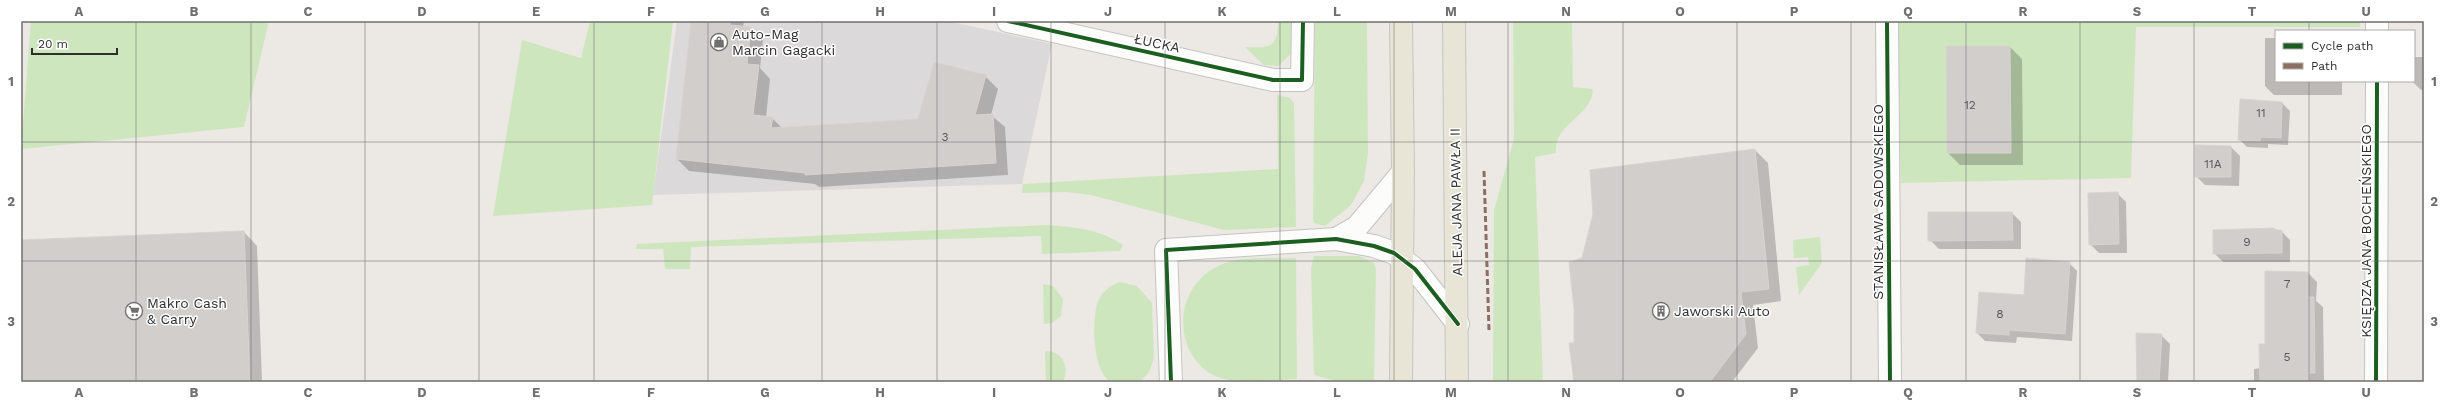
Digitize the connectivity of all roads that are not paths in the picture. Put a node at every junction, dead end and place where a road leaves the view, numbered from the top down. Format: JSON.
{"nodes":[{"id":1,"x":1008,"y":21,"type":"edge"},
{"id":2,"x":1303,"y":21,"type":"edge"},
{"id":3,"x":1401,"y":21,"type":"edge"},
{"id":4,"x":1454,"y":21,"type":"edge"},
{"id":5,"x":1887,"y":21,"type":"edge"},
{"id":6,"x":2377,"y":82,"type":"edge"},
{"id":7,"x":1403,"y":172,"type":"junction"},
{"id":8,"x":1336,"y":239,"type":"junction"},
{"id":9,"x":1402,"y":259,"type":"junction"},
{"id":10,"x":1458,"y":324,"type":"junction"},
{"id":11,"x":1171,"y":382,"type":"edge"},
{"id":12,"x":1401,"y":382,"type":"edge"},
{"id":13,"x":1457,"y":382,"type":"edge"},
{"id":14,"x":1890,"y":382,"type":"edge"},
{"id":15,"x":2376,"y":382,"type":"edge"}],
"edges":[{"from":1,"to":2,"type":"street","name":"ŁUCKA"},
{"from":3,"to":7,"type":"main road"},
{"from":4,"to":10,"type":"main road","name":"ALEJA JANA PAWŁA II"},
{"from":5,"to":14,"type":"street","name":"STANISŁAWA SADOWSKIEGO"},
{"from":6,"to":15,"type":"street","name":"KSIĘDZA JANA BOCHEŃSKIEGO"},
{"from":7,"to":8,"type":"street"},
{"from":7,"to":9,"type":"main road"},
{"from":8,"to":9,"type":"street"},
{"from":8,"to":11,"type":"street"},
{"from":9,"to":10,"type":"street"},
{"from":9,"to":12,"type":"main road"},
{"from":10,"to":13,"type":"main road","name":"ALEJA JANA PAWŁA II"}]}
